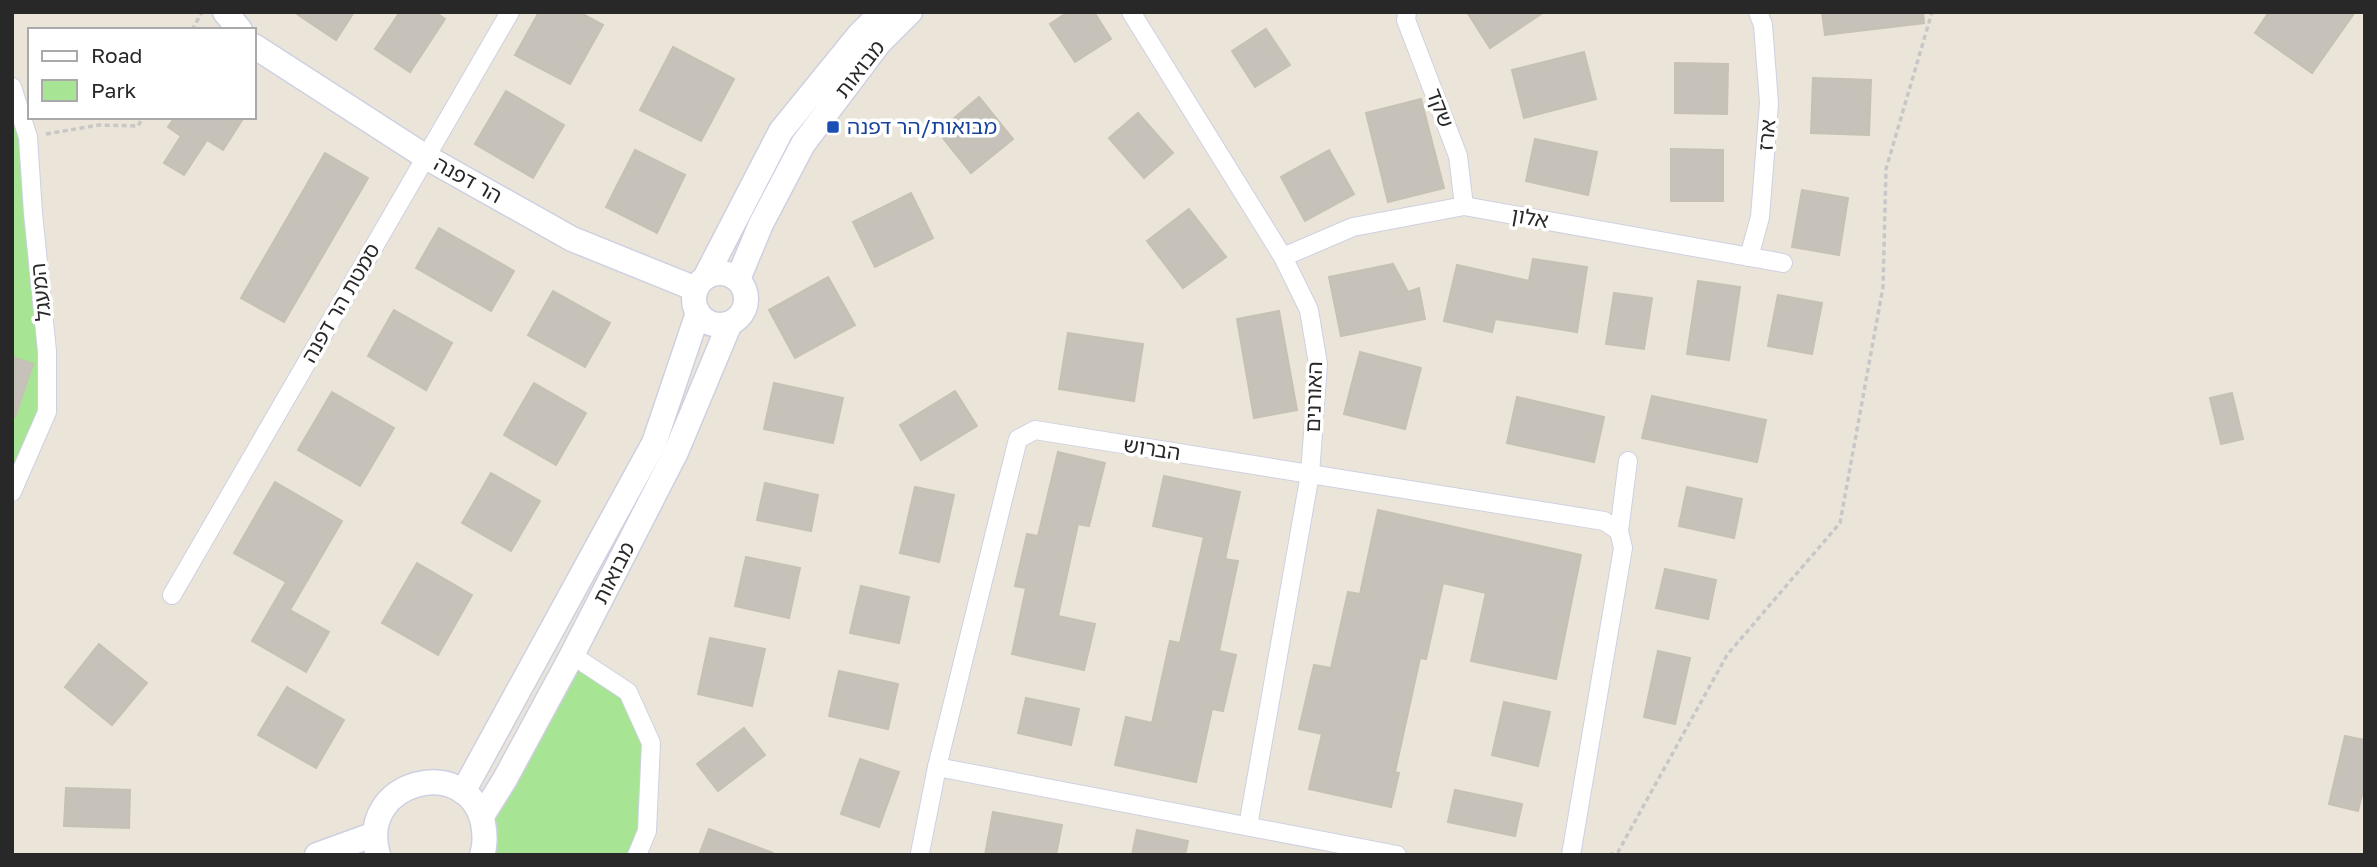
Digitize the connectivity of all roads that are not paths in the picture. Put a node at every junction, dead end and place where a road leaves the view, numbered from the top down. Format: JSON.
{"nodes":[{"id":1,"x":225,"y":12,"type":"edge"},
{"id":2,"x":510,"y":12,"type":"edge"},
{"id":3,"x":882,"y":12,"type":"edge"},
{"id":4,"x":910,"y":12,"type":"edge"},
{"id":5,"x":1131,"y":12,"type":"edge"},
{"id":6,"x":1407,"y":12,"type":"edge"},
{"id":7,"x":1758,"y":12,"type":"edge"},
{"id":8,"x":238,"y":28,"type":"edge"},
{"id":9,"x":256,"y":47,"type":"edge"},
{"id":10,"x":12,"y":87,"type":"edge"},
{"id":11,"x":426,"y":157,"type":"junction"},
{"id":12,"x":1464,"y":206,"type":"junction"},
{"id":13,"x":1283,"y":257,"type":"junction"},
{"id":14,"x":1749,"y":257,"type":"junction"},
{"id":15,"x":1783,"y":263,"type":"dead end"},
{"id":16,"x":738,"y":279,"type":"junction"},
{"id":17,"x":701,"y":282,"type":"junction"},
{"id":18,"x":698,"y":313,"type":"junction"},
{"id":19,"x":730,"y":323,"type":"junction"},
{"id":20,"x":1628,"y":461,"type":"dead end"},
{"id":21,"x":1310,"y":474,"type":"junction"},
{"id":22,"x":12,"y":492,"type":"edge"},
{"id":23,"x":1619,"y":531,"type":"junction"},
{"id":24,"x":172,"y":595,"type":"dead end"},
{"id":25,"x":572,"y":655,"type":"junction"},
{"id":26,"x":937,"y":767,"type":"junction"},
{"id":27,"x":463,"y":792,"type":"junction"},
{"id":28,"x":482,"y":816,"type":"junction"},
{"id":29,"x":1248,"y":826,"type":"junction"},
{"id":30,"x":377,"y":844,"type":"edge"},
{"id":31,"x":920,"y":853,"type":"dead end"},
{"id":32,"x":317,"y":855,"type":"edge"},
{"id":33,"x":482,"y":855,"type":"edge"},
{"id":34,"x":636,"y":855,"type":"edge"},
{"id":35,"x":1397,"y":855,"type":"edge"},
{"id":36,"x":1571,"y":855,"type":"edge"}],
"edges":[{"from":1,"to":8,"type":"street"},
{"from":2,"to":11,"type":"street","name":"סמטת הר דפנה"},
{"from":3,"to":17,"type":"street","name":"מבואות"},
{"from":4,"to":16,"type":"street","name":"מבואות"},
{"from":5,"to":13,"type":"street","name":"האורנים"},
{"from":6,"to":12,"type":"street","name":"שקד"},
{"from":7,"to":14,"type":"street","name":"ארז"},
{"from":9,"to":11,"type":"street","name":"הר דפנה"},
{"from":10,"to":22,"type":"street","name":"המעגל"},
{"from":11,"to":17,"type":"street","name":"הר דפנה"},
{"from":11,"to":24,"type":"street","name":"סמטת הר דפנה"},
{"from":12,"to":13,"type":"street","name":"אלון"},
{"from":12,"to":14,"type":"street","name":"אלון"},
{"from":13,"to":21,"type":"street","name":"האורנים"},
{"from":14,"to":15,"type":"street","name":"אלון"},
{"from":16,"to":17,"type":"street"},
{"from":16,"to":19,"type":"street"},
{"from":17,"to":18,"type":"street"},
{"from":18,"to":19,"type":"street"},
{"from":18,"to":27,"type":"street","name":"מבואות"},
{"from":19,"to":25,"type":"street","name":"מבואות"},
{"from":20,"to":23,"type":"street"},
{"from":21,"to":23,"type":"street","name":"הברוש"},
{"from":21,"to":26,"type":"street","name":"הברוש"},
{"from":21,"to":29,"type":"street","name":"האורנים"},
{"from":23,"to":36,"type":"street"},
{"from":25,"to":28,"type":"street","name":"מבואות"},
{"from":25,"to":34,"type":"street"},
{"from":26,"to":29,"type":"street"},
{"from":26,"to":31,"type":"street","name":"הברוש"},
{"from":27,"to":28,"type":"street"},
{"from":27,"to":30,"type":"street"},
{"from":28,"to":33,"type":"street"},
{"from":29,"to":35,"type":"street"},
{"from":30,"to":32,"type":"street"}]}
